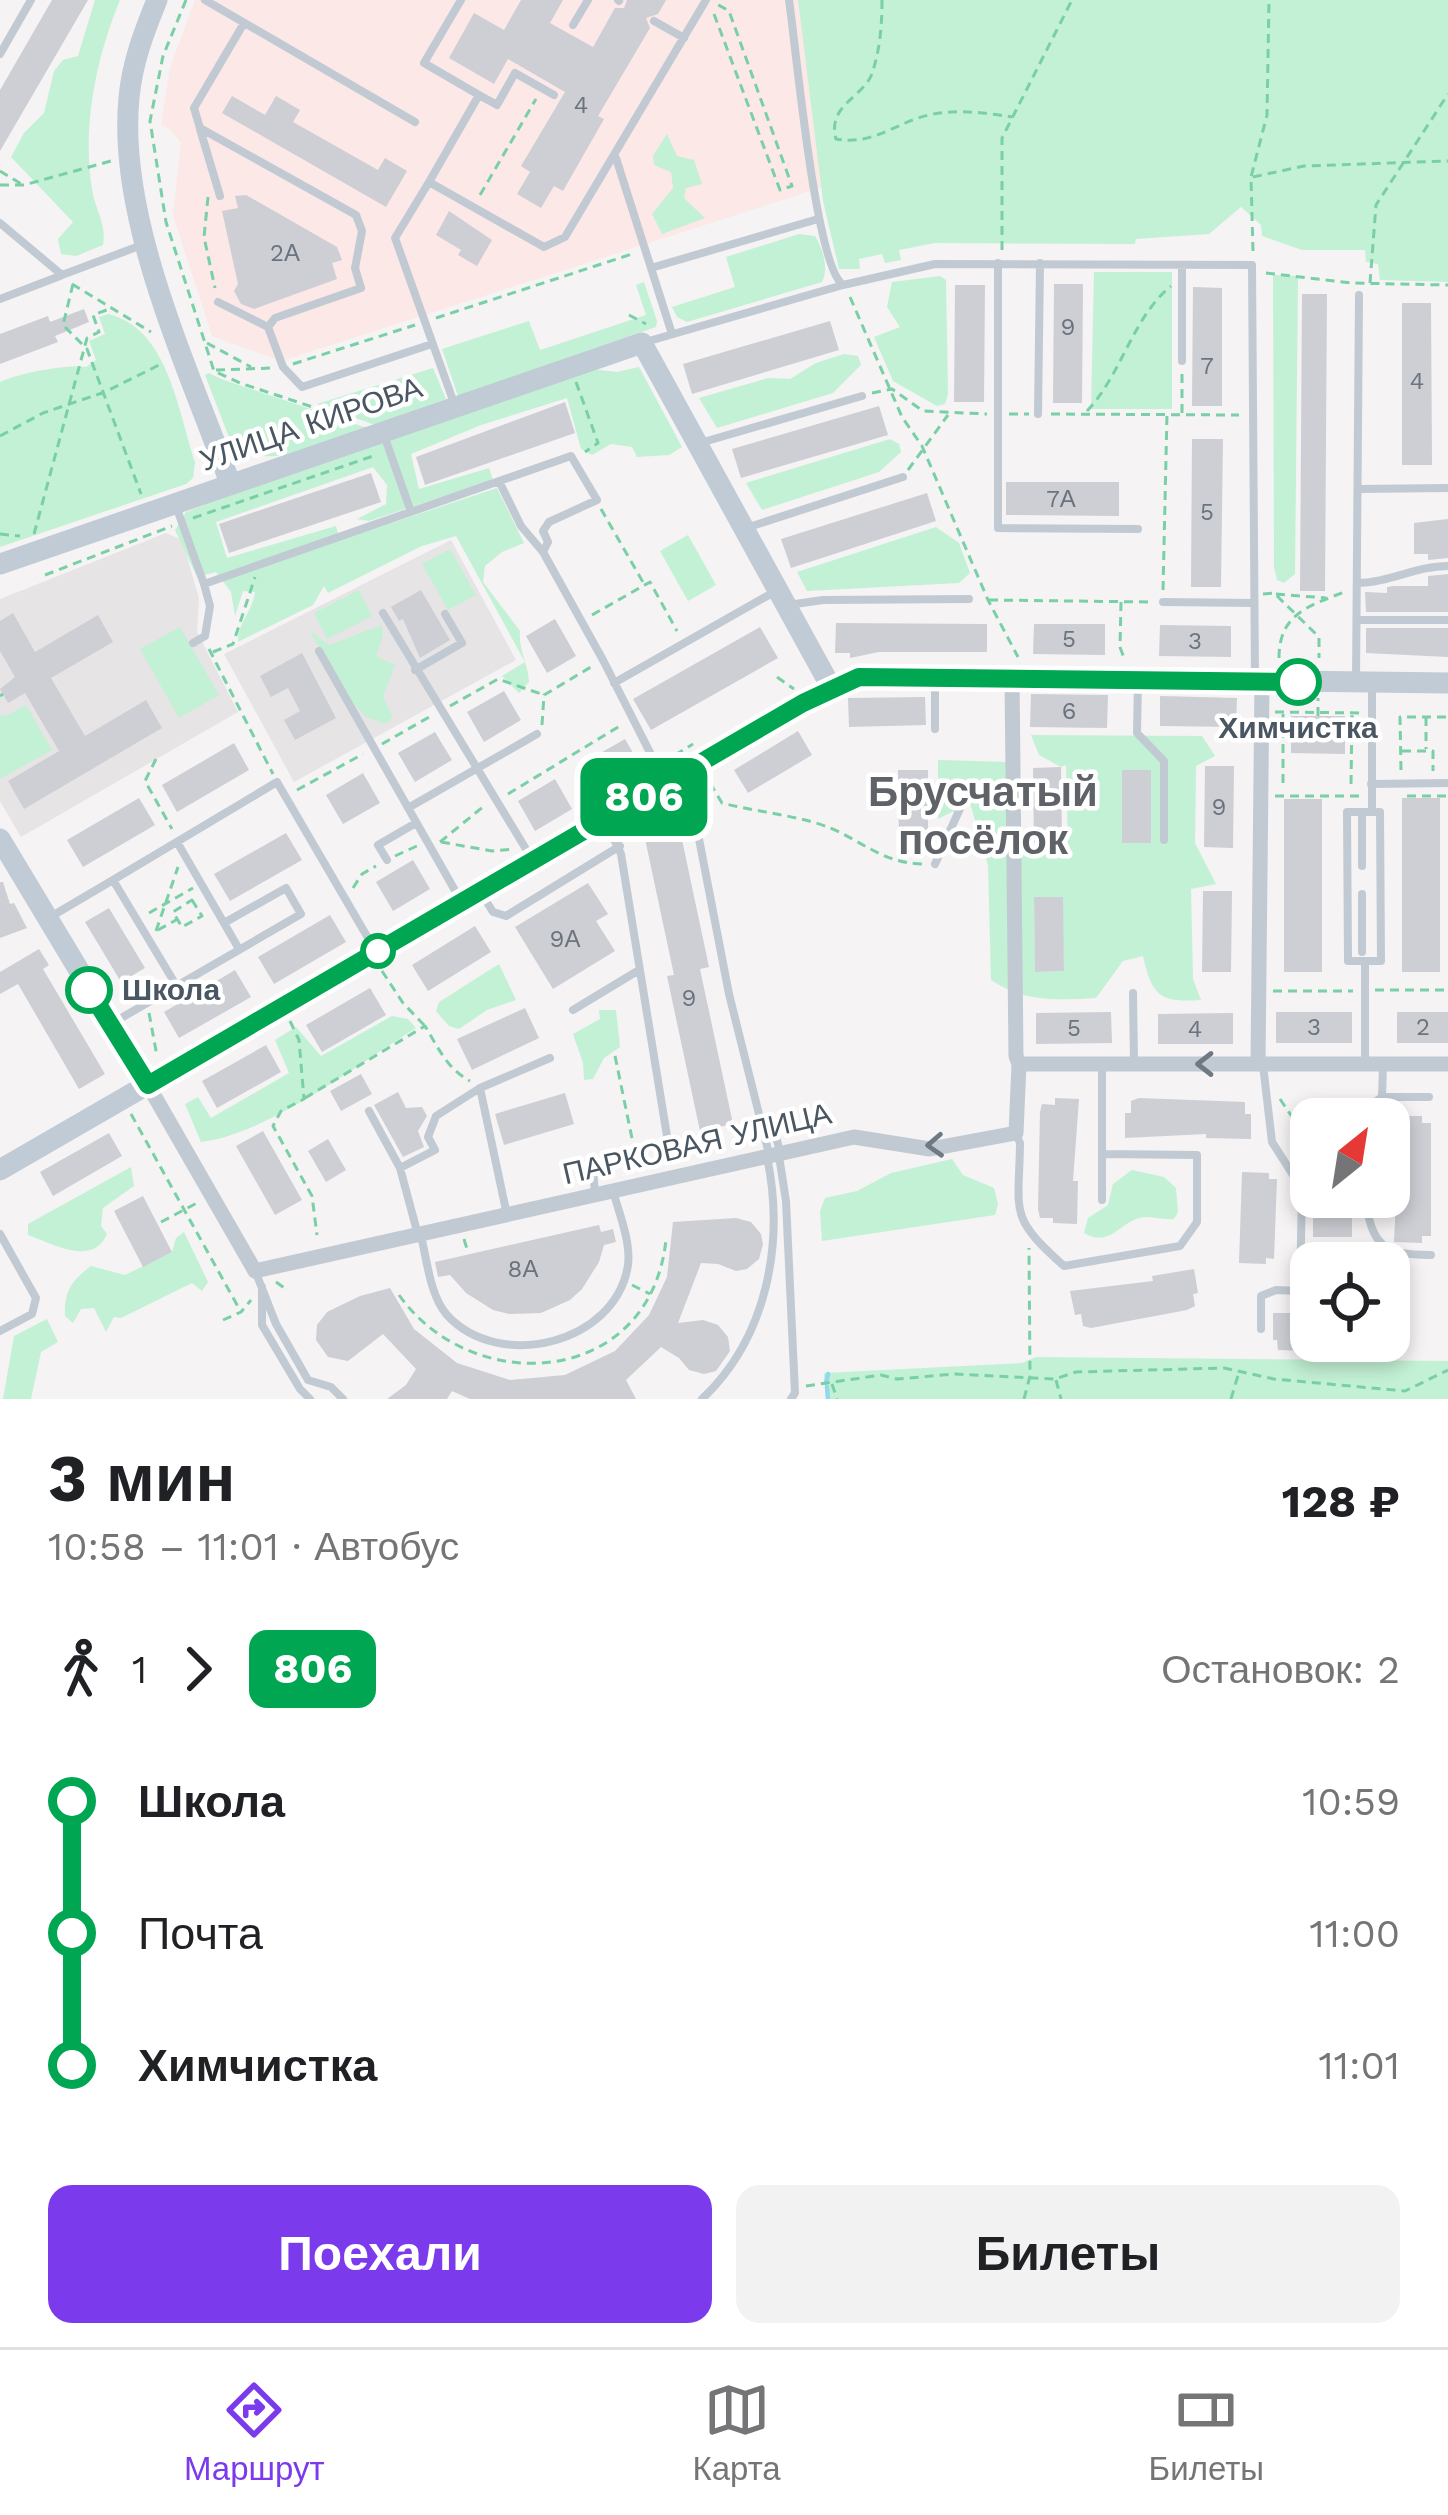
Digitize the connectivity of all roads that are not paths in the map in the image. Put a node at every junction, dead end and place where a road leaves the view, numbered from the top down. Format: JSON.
{"nodes":[{"id":1,"x":32,"y":0,"type":"edge"},
{"id":2,"x":158,"y":0,"type":"edge"},
{"id":3,"x":205,"y":0,"type":"edge"},
{"id":4,"x":460,"y":0,"type":"edge"},
{"id":5,"x":588,"y":0,"type":"edge"},
{"id":6,"x":789,"y":0,"type":"edge"},
{"id":7,"x":706,"y":2,"type":"edge"},
{"id":8,"x":654,"y":21,"type":"dead end"},
{"id":9,"x":244,"y":23,"type":"junction"},
{"id":10,"x":573,"y":25,"type":"dead end"},
{"id":11,"x":684,"y":38,"type":"junction"},
{"id":12,"x":0,"y":54,"type":"edge"},
{"id":13,"x":554,"y":94,"type":"dead end"},
{"id":14,"x":479,"y":95,"type":"junction"},
{"id":15,"x":415,"y":122,"type":"dead end"},
{"id":16,"x":200,"y":128,"type":"junction"},
{"id":17,"x":616,"y":157,"type":"junction"},
{"id":18,"x":429,"y":182,"type":"junction"},
{"id":19,"x":219,"y":193,"type":"road end"},
{"id":20,"x":818,"y":219,"type":"junction"},
{"id":21,"x":0,"y":223,"type":"edge"},
{"id":22,"x":145,"y":244,"type":"junction"},
{"id":23,"x":998,"y":263,"type":"junction"},
{"id":24,"x":1040,"y":263,"type":"junction"},
{"id":25,"x":1182,"y":265,"type":"junction"},
{"id":26,"x":651,"y":268,"type":"junction"},
{"id":27,"x":62,"y":275,"type":"junction"},
{"id":28,"x":843,"y":285,"type":"junction"},
{"id":29,"x":1360,"y":296,"type":"dead end"},
{"id":30,"x":0,"y":299,"type":"edge"},
{"id":31,"x":218,"y":302,"type":"road end"},
{"id":32,"x":268,"y":327,"type":"junction"},
{"id":33,"x":672,"y":334,"type":"junction"},
{"id":34,"x":649,"y":336,"type":"junction"},
{"id":35,"x":432,"y":344,"type":"junction"},
{"id":36,"x":1182,"y":361,"type":"road end"},
{"id":37,"x":862,"y":396,"type":"road end"},
{"id":38,"x":455,"y":406,"type":"junction"},
{"id":39,"x":1038,"y":414,"type":"road end"},
{"id":40,"x":386,"y":441,"type":"junction"},
{"id":41,"x":698,"y":443,"type":"junction"},
{"id":42,"x":903,"y":477,"type":"road end"},
{"id":43,"x":499,"y":481,"type":"junction"},
{"id":44,"x":230,"y":483,"type":"junction"},
{"id":45,"x":1448,"y":488,"type":"edge"},
{"id":46,"x":1358,"y":489,"type":"junction"},
{"id":47,"x":178,"y":512,"type":"junction"},
{"id":48,"x":411,"y":512,"type":"junction"},
{"id":49,"x":745,"y":528,"type":"junction"},
{"id":50,"x":1138,"y":529,"type":"dead end"},
{"id":51,"x":543,"y":552,"type":"junction"},
{"id":52,"x":0,"y":564,"type":"edge"},
{"id":53,"x":1448,"y":566,"type":"edge"},
{"id":54,"x":204,"y":584,"type":"junction"},
{"id":55,"x":1357,"y":586,"type":"junction"},
{"id":56,"x":782,"y":597,"type":"junction"},
{"id":57,"x":1254,"y":598,"type":"junction"},
{"id":58,"x":969,"y":599,"type":"dead end"},
{"id":59,"x":1163,"y":602,"type":"road end"},
{"id":60,"x":383,"y":614,"type":"dead end"},
{"id":61,"x":445,"y":614,"type":"dead end"},
{"id":62,"x":1357,"y":620,"type":"junction"},
{"id":63,"x":1448,"y":620,"type":"edge"},
{"id":64,"x":193,"y":644,"type":"dead end"},
{"id":65,"x":319,"y":651,"type":"dead end"},
{"id":66,"x":1131,"y":669,"type":"junction"},
{"id":67,"x":415,"y":670,"type":"junction"},
{"id":68,"x":1017,"y":671,"type":"junction"},
{"id":69,"x":935,"y":676,"type":"junction"},
{"id":70,"x":1258,"y":681,"type":"junction"},
{"id":71,"x":614,"y":683,"type":"junction"},
{"id":72,"x":1364,"y":683,"type":"junction"},
{"id":73,"x":1448,"y":683,"type":"edge"},
{"id":74,"x":831,"y":687,"type":"junction"},
{"id":75,"x":935,"y":728,"type":"dead end"},
{"id":76,"x":537,"y":734,"type":"road end"},
{"id":77,"x":478,"y":767,"type":"junction"},
{"id":78,"x":674,"y":775,"type":"junction"},
{"id":79,"x":1371,"y":784,"type":"junction"},
{"id":80,"x":1448,"y":784,"type":"edge"},
{"id":81,"x":1015,"y":794,"type":"junction"},
{"id":82,"x":408,"y":808,"type":"junction"},
{"id":83,"x":1367,"y":812,"type":"junction"},
{"id":84,"x":604,"y":820,"type":"junction"},
{"id":85,"x":416,"y":823,"type":"junction"},
{"id":86,"x":0,"y":839,"type":"edge"},
{"id":87,"x":1164,"y":841,"type":"dead end"},
{"id":88,"x":180,"y":845,"type":"junction"},
{"id":89,"x":620,"y":846,"type":"junction"},
{"id":90,"x":529,"y":854,"type":"junction"},
{"id":91,"x":386,"y":860,"type":"dead end"},
{"id":92,"x":935,"y":864,"type":"road end"},
{"id":93,"x":1363,"y":866,"type":"dead end"},
{"id":94,"x":113,"y":880,"type":"junction"},
{"id":95,"x":1348,"y":894,"type":"junction"},
{"id":96,"x":1362,"y":894,"type":"junction"},
{"id":97,"x":1380,"y":894,"type":"junction"},
{"id":98,"x":471,"y":897,"type":"junction"},
{"id":99,"x":47,"y":919,"type":"junction"},
{"id":100,"x":224,"y":923,"type":"junction"},
{"id":101,"x":239,"y":950,"type":"junction"},
{"id":102,"x":374,"y":953,"type":"junction"},
{"id":103,"x":1364,"y":956,"type":"junction"},
{"id":104,"x":639,"y":970,"type":"junction"},
{"id":105,"x":176,"y":986,"type":"junction"},
{"id":106,"x":1133,"y":993,"type":"dead end"},
{"id":107,"x":573,"y":1010,"type":"dead end"},
{"id":108,"x":110,"y":1025,"type":"junction"},
{"id":109,"x":550,"y":1058,"type":"dead end"},
{"id":110,"x":1019,"y":1064,"type":"junction"},
{"id":111,"x":1102,"y":1064,"type":"junction"},
{"id":112,"x":1134,"y":1064,"type":"junction"},
{"id":113,"x":1260,"y":1064,"type":"junction"},
{"id":114,"x":1374,"y":1064,"type":"junction"},
{"id":115,"x":1448,"y":1064,"type":"edge"},
{"id":116,"x":153,"y":1074,"type":"junction"},
{"id":117,"x":480,"y":1088,"type":"junction"},
{"id":118,"x":1382,"y":1097,"type":"joint"},
{"id":119,"x":1430,"y":1097,"type":"dead end"},
{"id":120,"x":369,"y":1111,"type":"dead end"},
{"id":121,"x":772,"y":1121,"type":"dead end"},
{"id":122,"x":1016,"y":1133,"type":"junction"},
{"id":123,"x":667,"y":1136,"type":"dead end"},
{"id":124,"x":1102,"y":1154,"type":"junction"},
{"id":125,"x":774,"y":1155,"type":"junction"},
{"id":126,"x":592,"y":1159,"type":"dead end"},
{"id":127,"x":400,"y":1168,"type":"junction"},
{"id":128,"x":0,"y":1170,"type":"edge"},
{"id":129,"x":614,"y":1191,"type":"junction"},
{"id":130,"x":596,"y":1195,"type":"junction"},
{"id":131,"x":1102,"y":1200,"type":"dead end"},
{"id":132,"x":507,"y":1215,"type":"junction"},
{"id":133,"x":1368,"y":1218,"type":"edge"},
{"id":134,"x":0,"y":1234,"type":"edge"},
{"id":135,"x":420,"y":1234,"type":"junction"},
{"id":136,"x":1304,"y":1242,"type":"edge"},
{"id":137,"x":1431,"y":1255,"type":"dead end"},
{"id":138,"x":261,"y":1282,"type":"junction"},
{"id":139,"x":1290,"y":1291,"type":"edge"},
{"id":140,"x":1261,"y":1329,"type":"dead end"},
{"id":141,"x":0,"y":1331,"type":"edge"},
{"id":142,"x":310,"y":1399,"type":"edge"},
{"id":143,"x":343,"y":1399,"type":"edge"},
{"id":144,"x":702,"y":1399,"type":"edge"},
{"id":145,"x":791,"y":1399,"type":"edge"}],
"edges":[{"from":1,"to":12,"type":"lane"},
{"from":2,"to":22,"type":"street"},
{"from":3,"to":9,"type":"lane"},
{"from":4,"to":14,"type":"lane"},
{"from":5,"to":10,"type":"lane"},
{"from":6,"to":20,"type":"lane"},
{"from":7,"to":11,"type":"lane"},
{"from":8,"to":11,"type":"lane"},
{"from":9,"to":15,"type":"lane"},
{"from":9,"to":16,"type":"lane"},
{"from":11,"to":17,"type":"lane"},
{"from":13,"to":14,"type":"lane"},
{"from":14,"to":18,"type":"lane"},
{"from":16,"to":19,"type":"lane"},
{"from":16,"to":32,"type":"lane"},
{"from":17,"to":18,"type":"lane"},
{"from":17,"to":26,"type":"lane"},
{"from":18,"to":35,"type":"lane"},
{"from":20,"to":26,"type":"lane"},
{"from":20,"to":28,"type":"lane"},
{"from":21,"to":27,"type":"lane"},
{"from":22,"to":27,"type":"lane"},
{"from":22,"to":44,"type":"street"},
{"from":23,"to":24,"type":"lane"},
{"from":23,"to":28,"type":"lane"},
{"from":23,"to":50,"type":"lane"},
{"from":24,"to":25,"type":"lane"},
{"from":24,"to":39,"type":"lane"},
{"from":25,"to":36,"type":"lane"},
{"from":25,"to":57,"type":"lane"},
{"from":26,"to":33,"type":"lane"},
{"from":27,"to":30,"type":"lane"},
{"from":28,"to":33,"type":"lane"},
{"from":29,"to":46,"type":"lane"},
{"from":31,"to":32,"type":"lane"},
{"from":32,"to":35,"type":"lane"},
{"from":33,"to":34,"type":"lane"},
{"from":34,"to":38,"type":"street","name":"УЛИЦА КИРОВА"},
{"from":34,"to":41,"type":"street"},
{"from":35,"to":38,"type":"lane"},
{"from":37,"to":41,"type":"lane"},
{"from":38,"to":40,"type":"street","name":"УЛИЦА КИРОВА"},
{"from":40,"to":44,"type":"street","name":"УЛИЦА КИРОВА"},
{"from":40,"to":48,"type":"lane"},
{"from":41,"to":49,"type":"street"},
{"from":42,"to":49,"type":"lane"},
{"from":43,"to":48,"type":"lane"},
{"from":43,"to":51,"type":"lane"},
{"from":43,"to":51,"type":"lane"},
{"from":44,"to":47,"type":"street","name":"УЛИЦА КИРОВА"},
{"from":45,"to":46,"type":"lane"},
{"from":46,"to":55,"type":"lane"},
{"from":47,"to":52,"type":"street","name":"УЛИЦА КИРОВА"},
{"from":47,"to":54,"type":"lane"},
{"from":48,"to":54,"type":"lane"},
{"from":49,"to":56,"type":"street"},
{"from":51,"to":71,"type":"lane"},
{"from":53,"to":55,"type":"lane"},
{"from":54,"to":64,"type":"lane"},
{"from":55,"to":62,"type":"lane"},
{"from":56,"to":58,"type":"lane"},
{"from":56,"to":71,"type":"lane"},
{"from":56,"to":74,"type":"street"},
{"from":57,"to":59,"type":"lane"},
{"from":57,"to":70,"type":"lane"},
{"from":60,"to":67,"type":"lane"},
{"from":61,"to":67,"type":"lane"},
{"from":62,"to":63,"type":"lane"},
{"from":62,"to":72,"type":"lane"},
{"from":65,"to":82,"type":"lane"},
{"from":66,"to":68,"type":"street"},
{"from":66,"to":70,"type":"street"},
{"from":66,"to":87,"type":"lane"},
{"from":67,"to":77,"type":"lane"},
{"from":68,"to":69,"type":"street"},
{"from":68,"to":81,"type":"street"},
{"from":69,"to":74,"type":"street"},
{"from":69,"to":75,"type":"lane"},
{"from":70,"to":72,"type":"street"},
{"from":70,"to":113,"type":"street"},
{"from":71,"to":78,"type":"lane"},
{"from":72,"to":73,"type":"street"},
{"from":72,"to":79,"type":"lane"},
{"from":74,"to":78,"type":"street"},
{"from":76,"to":77,"type":"lane"},
{"from":77,"to":82,"type":"lane"},
{"from":77,"to":90,"type":"lane"},
{"from":78,"to":84,"type":"street"},
{"from":78,"to":125,"type":"lane"},
{"from":79,"to":80,"type":"lane"},
{"from":79,"to":83,"type":"lane"},
{"from":81,"to":92,"type":"lane"},
{"from":81,"to":110,"type":"street"},
{"from":82,"to":85,"type":"lane"},
{"from":83,"to":93,"type":"lane"},
{"from":83,"to":95,"type":"lane"},
{"from":83,"to":97,"type":"lane"},
{"from":84,"to":89,"type":"lane"},
{"from":84,"to":90,"type":"street"},
{"from":85,"to":91,"type":"lane"},
{"from":85,"to":98,"type":"lane"},
{"from":86,"to":99,"type":"street"},
{"from":88,"to":94,"type":"lane"},
{"from":88,"to":100,"type":"lane"},
{"from":88,"to":102,"type":"lane"},
{"from":89,"to":98,"type":"lane"},
{"from":89,"to":104,"type":"lane"},
{"from":90,"to":98,"type":"street"},
{"from":94,"to":99,"type":"lane"},
{"from":94,"to":105,"type":"lane"},
{"from":95,"to":96,"type":"lane"},
{"from":95,"to":103,"type":"lane"},
{"from":96,"to":97,"type":"lane"},
{"from":96,"to":103,"type":"lane"},
{"from":97,"to":103,"type":"lane"},
{"from":98,"to":102,"type":"street"},
{"from":99,"to":108,"type":"street"},
{"from":100,"to":101,"type":"lane"},
{"from":100,"to":101,"type":"lane"},
{"from":101,"to":105,"type":"lane"},
{"from":102,"to":116,"type":"street"},
{"from":103,"to":114,"type":"lane"},
{"from":104,"to":107,"type":"lane"},
{"from":104,"to":123,"type":"lane"},
{"from":105,"to":108,"type":"lane"},
{"from":106,"to":112,"type":"lane"},
{"from":108,"to":116,"type":"street"},
{"from":109,"to":117,"type":"lane"},
{"from":110,"to":111,"type":"street"},
{"from":110,"to":122,"type":"street"},
{"from":111,"to":112,"type":"street"},
{"from":111,"to":124,"type":"lane"},
{"from":113,"to":112,"type":"street","one_way":true},
{"from":113,"to":114,"type":"street"},
{"from":113,"to":136,"type":"lane"},
{"from":114,"to":115,"type":"street"},
{"from":114,"to":118,"type":"lane"},
{"from":116,"to":128,"type":"street"},
{"from":116,"to":138,"type":"street"},
{"from":117,"to":127,"type":"lane"},
{"from":117,"to":132,"type":"lane"},
{"from":118,"to":119,"type":"lane"},
{"from":120,"to":127,"type":"lane"},
{"from":121,"to":125,"type":"lane"},
{"from":122,"to":124,"type":"lane"},
{"from":122,"to":125,"type":"street","name":"ПАРКОВАЯ УЛИЦА","one_way":true},
{"from":124,"to":131,"type":"lane"},
{"from":125,"to":129,"type":"street","name":"ПАРКОВАЯ УЛИЦА"},
{"from":125,"to":144,"type":"lane"},
{"from":125,"to":145,"type":"lane"},
{"from":126,"to":130,"type":"lane"},
{"from":127,"to":135,"type":"lane"},
{"from":129,"to":130,"type":"street","name":"ПАРКОВАЯ УЛИЦА"},
{"from":129,"to":135,"type":"lane"},
{"from":130,"to":132,"type":"street","name":"ПАРКОВАЯ УЛИЦА"},
{"from":132,"to":135,"type":"street","name":"ПАРКОВАЯ УЛИЦА"},
{"from":133,"to":137,"type":"lane"},
{"from":134,"to":141,"type":"lane"},
{"from":135,"to":138,"type":"street","name":"ПАРКОВАЯ УЛИЦА"},
{"from":138,"to":142,"type":"lane"},
{"from":138,"to":143,"type":"lane"},
{"from":139,"to":140,"type":"lane"}]}
